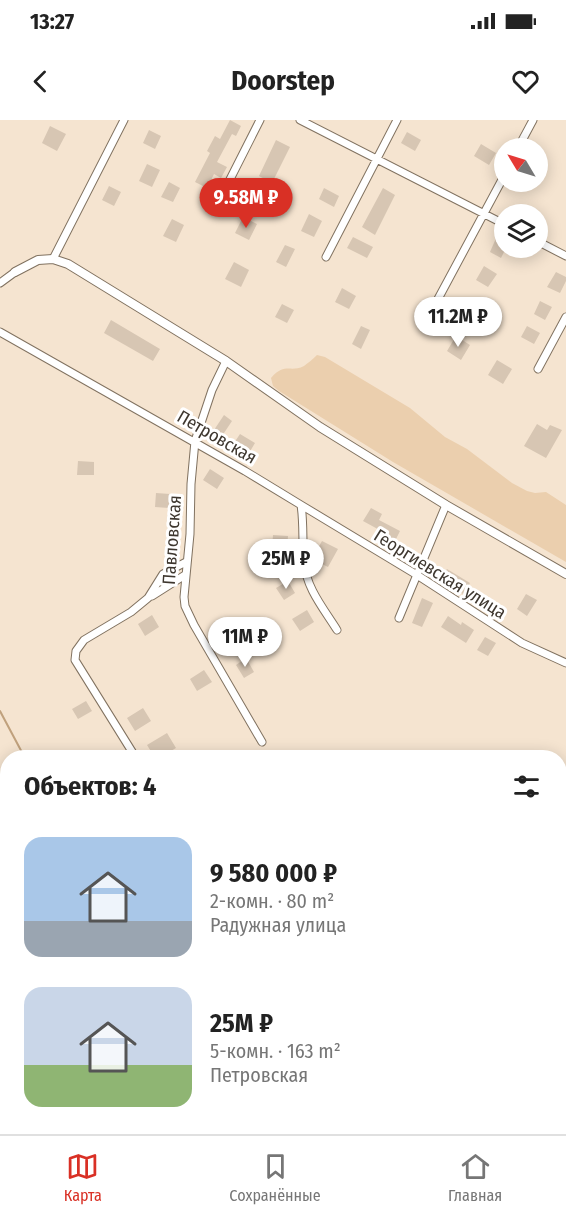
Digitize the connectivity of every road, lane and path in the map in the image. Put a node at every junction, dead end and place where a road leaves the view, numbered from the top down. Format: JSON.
{"nodes":[{"id":1,"x":124,"y":120,"type":"edge"},
{"id":2,"x":260,"y":120,"type":"edge"},
{"id":3,"x":300,"y":120,"type":"edge"},
{"id":4,"x":397,"y":120,"type":"edge"},
{"id":5,"x":533,"y":120,"type":"edge"},
{"id":6,"x":523,"y":138,"type":"edge"},
{"id":7,"x":376,"y":159,"type":"junction"},
{"id":8,"x":496,"y":192,"type":"edge"},
{"id":9,"x":218,"y":203,"type":"dead end"},
{"id":10,"x":484,"y":214,"type":"junction"},
{"id":11,"x":494,"y":219,"type":"edge"},
{"id":12,"x":548,"y":247,"type":"edge"},
{"id":13,"x":566,"y":256,"type":"edge"},
{"id":14,"x":326,"y":257,"type":"dead end"},
{"id":15,"x":53,"y":259,"type":"junction"},
{"id":16,"x":15,"y":272,"type":"joint"},
{"id":17,"x":0,"y":283,"type":"edge"},
{"id":18,"x":431,"y":312,"type":"dead end"},
{"id":19,"x":566,"y":317,"type":"edge"},
{"id":20,"x":0,"y":332,"type":"edge"},
{"id":21,"x":226,"y":361,"type":"junction"},
{"id":22,"x":538,"y":369,"type":"dead end"},
{"id":23,"x":195,"y":441,"type":"junction"},
{"id":24,"x":301,"y":505,"type":"junction"},
{"id":25,"x":446,"y":505,"type":"junction"},
{"id":26,"x":186,"y":562,"type":"junction"},
{"id":27,"x":566,"y":574,"type":"edge"},
{"id":28,"x":185,"y":575,"type":"junction"},
{"id":29,"x":417,"y":575,"type":"junction"},
{"id":30,"x":148,"y":598,"type":"junction"},
{"id":31,"x":399,"y":618,"type":"dead end"},
{"id":32,"x":337,"y":630,"type":"dead end"},
{"id":33,"x":566,"y":663,"type":"edge"},
{"id":34,"x":262,"y":742,"type":"dead end"},
{"id":35,"x":131,"y":750,"type":"edge"}],
"edges":[{"from":1,"to":15,"type":"street"},
{"from":2,"to":9,"type":"street"},
{"from":3,"to":7,"type":"street"},
{"from":4,"to":7,"type":"street"},
{"from":5,"to":6,"type":"street"},
{"from":7,"to":10,"type":"street"},
{"from":7,"to":14,"type":"street"},
{"from":8,"to":10,"type":"street"},
{"from":10,"to":11,"type":"street"},
{"from":10,"to":18,"type":"street"},
{"from":12,"to":13,"type":"street"},
{"from":15,"to":16,"type":"street"},
{"from":15,"to":21,"type":"street"},
{"from":16,"to":17,"type":"street"},
{"from":19,"to":22,"type":"street"},
{"from":20,"to":23,"type":"street","name":"Петровская"},
{"from":21,"to":23,"type":"street","name":"Павловская"},
{"from":21,"to":25,"type":"street"},
{"from":23,"to":24,"type":"street","name":"Петровская"},
{"from":23,"to":26,"type":"street","name":"Павловская"},
{"from":24,"to":29,"type":"street","name":"Георгиевская улица"},
{"from":24,"to":32,"type":"street"},
{"from":25,"to":27,"type":"street"},
{"from":25,"to":29,"type":"street"},
{"from":26,"to":28,"type":"street","name":"Павловская"},
{"from":26,"to":30,"type":"street"},
{"from":28,"to":30,"type":"street"},
{"from":28,"to":34,"type":"street","name":"Павловская"},
{"from":29,"to":31,"type":"street"},
{"from":29,"to":33,"type":"street","name":"Георгиевская улица"},
{"from":30,"to":35,"type":"street"}]}
